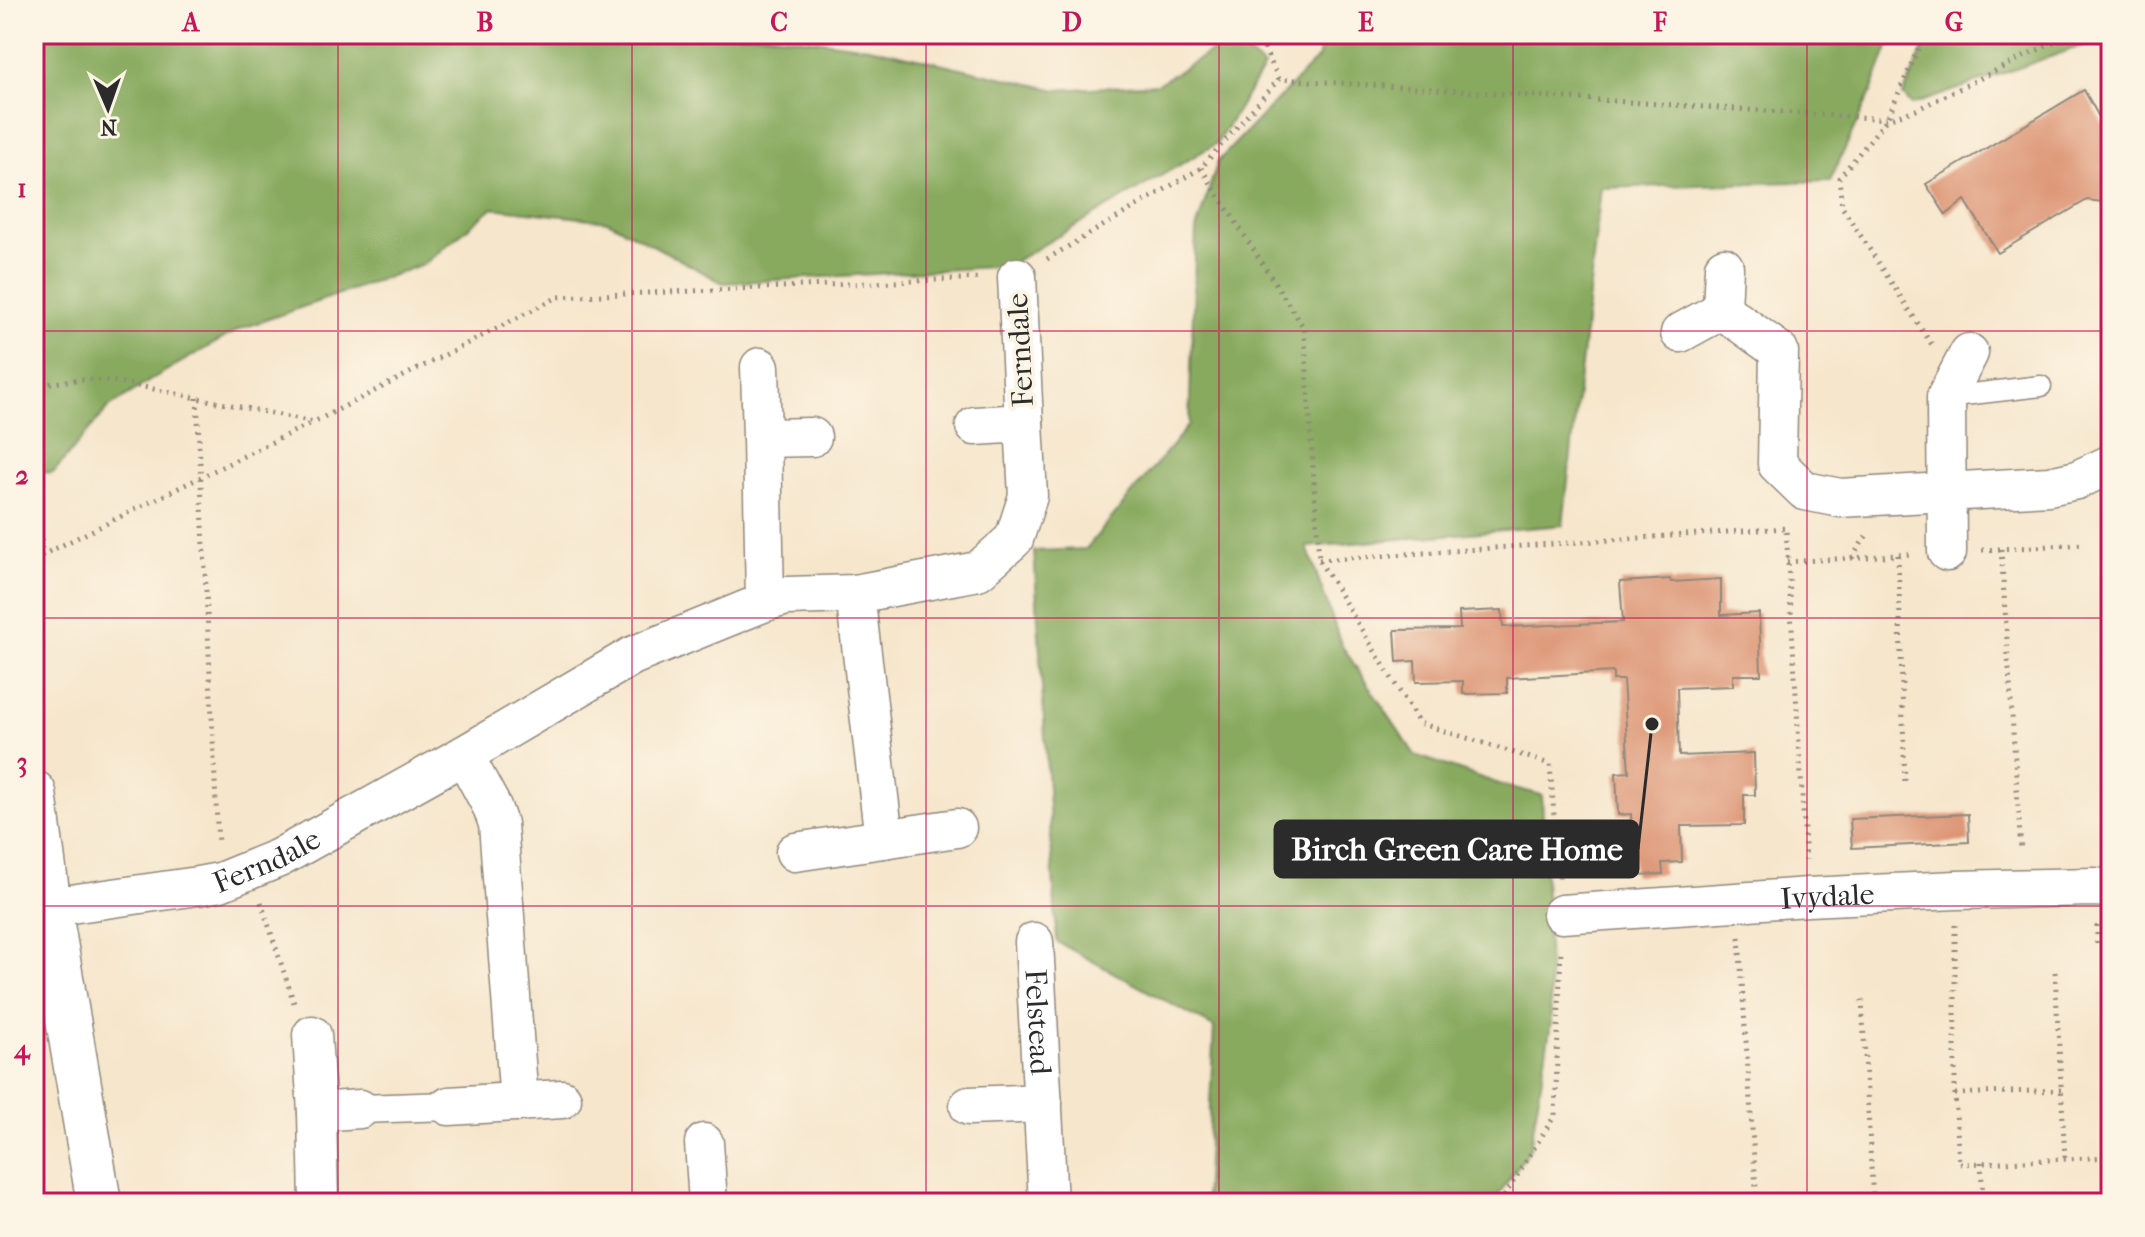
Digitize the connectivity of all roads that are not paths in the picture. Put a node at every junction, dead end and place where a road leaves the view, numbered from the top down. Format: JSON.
{"nodes":[{"id":1,"x":1724,"y":267,"type":"dead end"},
{"id":2,"x":1017,"y":277,"type":"road end"},
{"id":3,"x":1722,"y":310,"type":"junction"},
{"id":4,"x":1680,"y":333,"type":"dead end"},
{"id":5,"x":1969,"y":353,"type":"dead end"},
{"id":6,"x":760,"y":367,"type":"dead end"},
{"id":7,"x":2041,"y":386,"type":"dead end"},
{"id":8,"x":1946,"y":397,"type":"junction"},
{"id":9,"x":1024,"y":423,"type":"junction"},
{"id":10,"x":975,"y":426,"type":"dead end"},
{"id":11,"x":812,"y":437,"type":"dead end"},
{"id":12,"x":762,"y":438,"type":"junction"},
{"id":13,"x":2111,"y":464,"type":"edge"},
{"id":14,"x":1946,"y":492,"type":"junction"},
{"id":15,"x":1947,"y":552,"type":"dead end"},
{"id":16,"x":855,"y":594,"type":"junction"},
{"id":17,"x":765,"y":602,"type":"junction"},
{"id":18,"x":464,"y":755,"type":"junction"},
{"id":19,"x":34,"y":793,"type":"edge"},
{"id":20,"x":957,"y":828,"type":"dead end"},
{"id":21,"x":884,"y":839,"type":"junction"},
{"id":22,"x":795,"y":852,"type":"dead end"},
{"id":23,"x":2106,"y":886,"type":"edge"},
{"id":24,"x":49,"y":907,"type":"junction"},
{"id":25,"x":1562,"y":914,"type":"road end"},
{"id":26,"x":1034,"y":942,"type":"dead end"},
{"id":27,"x":312,"y":1035,"type":"road end"},
{"id":28,"x":562,"y":1099,"type":"dead end"},
{"id":29,"x":519,"y":1102,"type":"junction"},
{"id":30,"x":1043,"y":1103,"type":"junction"},
{"id":31,"x":449,"y":1106,"type":"joint"},
{"id":32,"x":969,"y":1106,"type":"dead end"},
{"id":33,"x":360,"y":1109,"type":"joint"},
{"id":34,"x":317,"y":1112,"type":"junction"},
{"id":35,"x":704,"y":1143,"type":"dead end"},
{"id":36,"x":99,"y":1203,"type":"edge"},
{"id":37,"x":319,"y":1203,"type":"edge"},
{"id":38,"x":708,"y":1203,"type":"edge"},
{"id":39,"x":1048,"y":1203,"type":"edge"}],
"edges":[{"from":1,"to":3,"type":"street"},
{"from":2,"to":9,"type":"street","name":"Ferndale"},
{"from":3,"to":4,"type":"street"},
{"from":3,"to":14,"type":"street"},
{"from":5,"to":8,"type":"street"},
{"from":6,"to":12,"type":"street"},
{"from":7,"to":8,"type":"lane"},
{"from":8,"to":14,"type":"street"},
{"from":9,"to":10,"type":"street","name":"Ferndale"},
{"from":9,"to":16,"type":"street","name":"Ferndale"},
{"from":11,"to":12,"type":"street"},
{"from":12,"to":17,"type":"street"},
{"from":13,"to":14,"type":"street"},
{"from":14,"to":15,"type":"street"},
{"from":16,"to":17,"type":"street","name":"Ferndale"},
{"from":16,"to":21,"type":"street"},
{"from":17,"to":18,"type":"street","name":"Ferndale"},
{"from":18,"to":24,"type":"street","name":"Ferndale"},
{"from":18,"to":29,"type":"street"},
{"from":19,"to":24,"type":"street"},
{"from":20,"to":21,"type":"street"},
{"from":21,"to":22,"type":"street"},
{"from":23,"to":25,"type":"street","name":"Ivydale"},
{"from":24,"to":36,"type":"street"},
{"from":26,"to":30,"type":"street","name":"Felstead"},
{"from":27,"to":34,"type":"street"},
{"from":28,"to":29,"type":"street"},
{"from":29,"to":31,"type":"street"},
{"from":30,"to":32,"type":"street","name":"Felstead"},
{"from":30,"to":39,"type":"street","name":"Felstead"},
{"from":31,"to":33,"type":"street"},
{"from":33,"to":34,"type":"street"},
{"from":34,"to":37,"type":"street"},
{"from":35,"to":38,"type":"street"}]}
